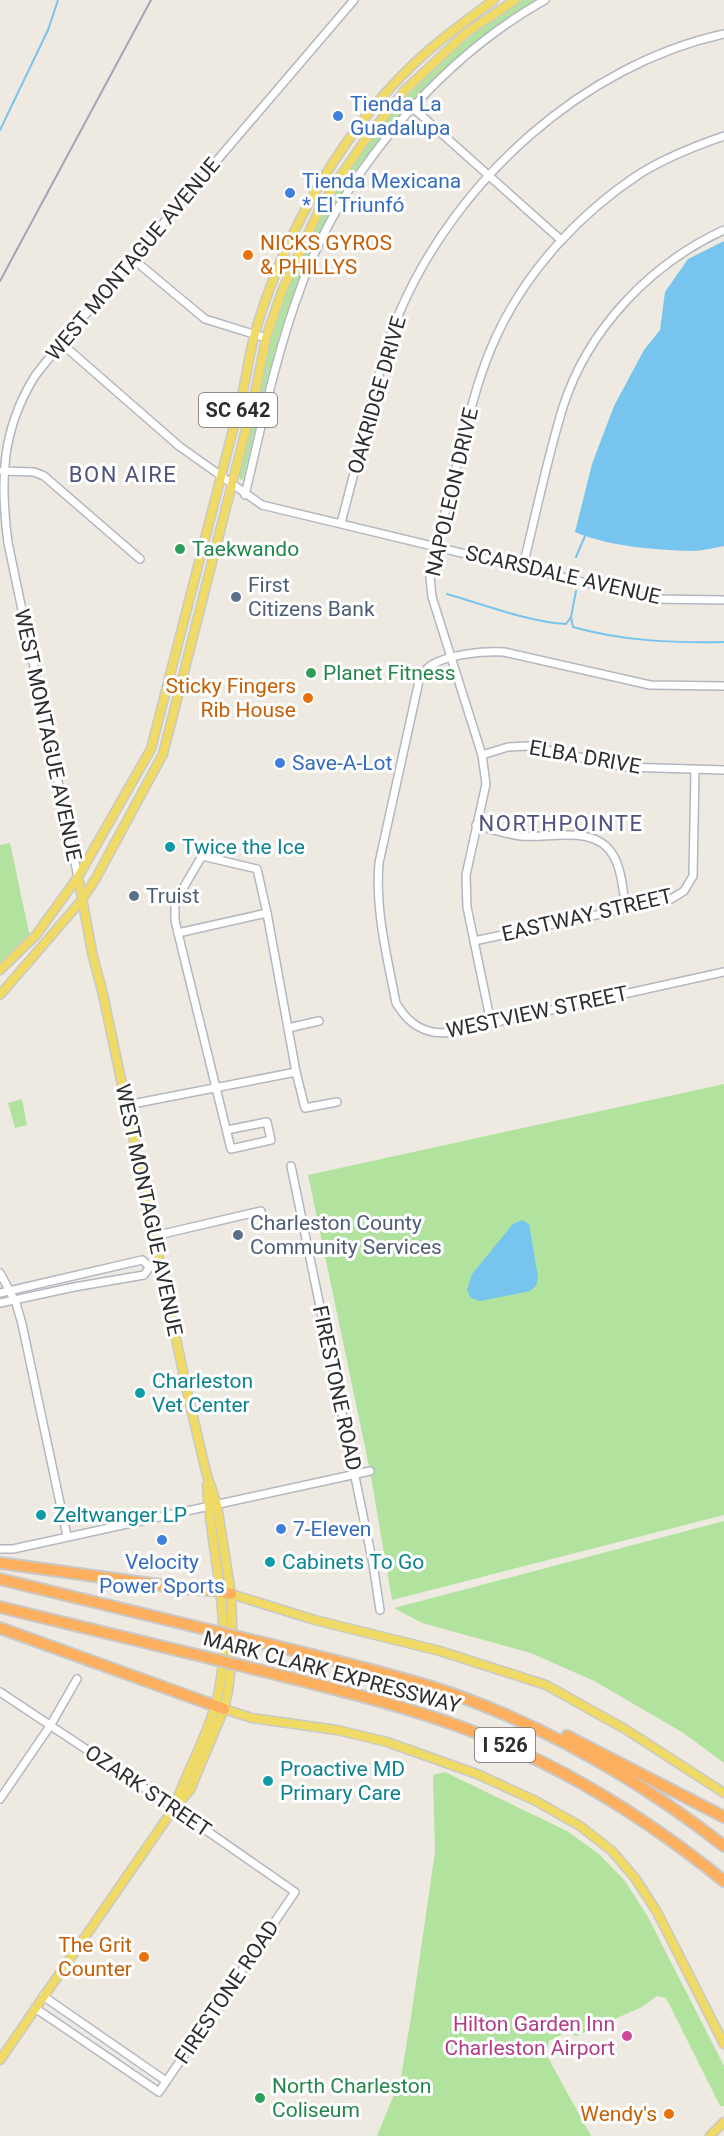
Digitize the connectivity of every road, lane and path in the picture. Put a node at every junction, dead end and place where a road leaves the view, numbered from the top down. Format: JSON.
{"nodes":[{"id":1,"x":354,"y":0,"type":"edge"},
{"id":2,"x":494,"y":0,"type":"edge"},
{"id":3,"x":515,"y":0,"type":"edge"},
{"id":4,"x":545,"y":0,"type":"edge"},
{"id":5,"x":724,"y":34,"type":"edge"},
{"id":6,"x":413,"y":108,"type":"junction"},
{"id":7,"x":724,"y":136,"type":"edge"},
{"id":8,"x":488,"y":177,"type":"junction"},
{"id":9,"x":724,"y":230,"type":"edge"},
{"id":10,"x":561,"y":240,"type":"junction"},
{"id":11,"x":133,"y":259,"type":"junction"},
{"id":12,"x":255,"y":334,"type":"junction"},
{"id":13,"x":266,"y":338,"type":"junction"},
{"id":14,"x":61,"y":343,"type":"junction"},
{"id":15,"x":3,"y":471,"type":"junction"},
{"id":16,"x":221,"y":477,"type":"junction"},
{"id":17,"x":232,"y":485,"type":"junction"},
{"id":18,"x":245,"y":495,"type":"junction"},
{"id":19,"x":341,"y":523,"type":"junction"},
{"id":20,"x":437,"y":546,"type":"junction"},
{"id":21,"x":140,"y":559,"type":"dead end"},
{"id":22,"x":523,"y":566,"type":"junction"},
{"id":23,"x":724,"y":600,"type":"edge"},
{"id":24,"x":451,"y":659,"type":"junction"},
{"id":25,"x":724,"y":686,"type":"edge"},
{"id":26,"x":482,"y":755,"type":"junction"},
{"id":27,"x":695,"y":770,"type":"junction"},
{"id":28,"x":724,"y":770,"type":"edge"},
{"id":29,"x":476,"y":825,"type":"junction"},
{"id":30,"x":78,"y":877,"type":"junction"},
{"id":31,"x":81,"y":901,"type":"junction"},
{"id":32,"x":626,"y":909,"type":"junction"},
{"id":33,"x":267,"y":913,"type":"junction"},
{"id":34,"x":178,"y":933,"type":"junction"},
{"id":35,"x":474,"y":941,"type":"junction"},
{"id":36,"x":0,"y":970,"type":"edge"},
{"id":37,"x":724,"y":972,"type":"edge"},
{"id":38,"x":0,"y":995,"type":"edge"},
{"id":39,"x":319,"y":1021,"type":"dead end"},
{"id":40,"x":491,"y":1023,"type":"junction"},
{"id":41,"x":288,"y":1028,"type":"junction"},
{"id":42,"x":296,"y":1072,"type":"junction"},
{"id":43,"x":215,"y":1087,"type":"junction"},
{"id":44,"x":338,"y":1102,"type":"dead end"},
{"id":45,"x":127,"y":1105,"type":"junction"},
{"id":46,"x":227,"y":1130,"type":"junction"},
{"id":47,"x":291,"y":1166,"type":"dead end"},
{"id":48,"x":261,"y":1211,"type":"dead end"},
{"id":49,"x":154,"y":1236,"type":"junction"},
{"id":50,"x":160,"y":1265,"type":"junction"},
{"id":51,"x":150,"y":1267,"type":"junction"},
{"id":52,"x":0,"y":1273,"type":"edge"},
{"id":53,"x":9,"y":1290,"type":"junction"},
{"id":54,"x":0,"y":1293,"type":"edge"},
{"id":55,"x":15,"y":1301,"type":"junction"},
{"id":56,"x":0,"y":1303,"type":"edge"},
{"id":57,"x":370,"y":1471,"type":"dead end"},
{"id":58,"x":355,"y":1475,"type":"junction"},
{"id":59,"x":213,"y":1506,"type":"junction"},
{"id":60,"x":67,"y":1536,"type":"junction"},
{"id":61,"x":0,"y":1549,"type":"edge"},
{"id":62,"x":0,"y":1563,"type":"edge"},
{"id":63,"x":0,"y":1580,"type":"edge"},
{"id":64,"x":226,"y":1593,"type":"junction"},
{"id":65,"x":0,"y":1607,"type":"edge"},
{"id":66,"x":380,"y":1610,"type":"dead end"},
{"id":67,"x":0,"y":1628,"type":"edge"},
{"id":68,"x":77,"y":1679,"type":"dead end"},
{"id":69,"x":0,"y":1692,"type":"edge"},
{"id":70,"x":460,"y":1697,"type":"junction"},
{"id":71,"x":219,"y":1708,"type":"junction"},
{"id":72,"x":50,"y":1726,"type":"junction"},
{"id":73,"x":724,"y":1793,"type":"edge"},
{"id":74,"x":0,"y":1799,"type":"edge"},
{"id":75,"x":174,"y":1808,"type":"junction"},
{"id":76,"x":724,"y":1816,"type":"edge"},
{"id":77,"x":724,"y":1846,"type":"edge"},
{"id":78,"x":724,"y":1881,"type":"edge"},
{"id":79,"x":295,"y":1892,"type":"joint"},
{"id":80,"x":43,"y":1996,"type":"junction"},
{"id":81,"x":35,"y":2008,"type":"junction"},
{"id":82,"x":724,"y":2044,"type":"edge"},
{"id":83,"x":0,"y":2060,"type":"edge"},
{"id":84,"x":166,"y":2081,"type":"junction"},
{"id":85,"x":724,"y":2122,"type":"edge"},
{"id":86,"x":710,"y":2136,"type":"edge"}],
"edges":[{"from":1,"to":11,"type":"street","name":"WEST MONTAGUE AVENUE"},
{"from":2,"to":12,"type":"main road","number":"SC 642"},
{"from":3,"to":13,"type":"main road","number":"SC 642"},
{"from":4,"to":6,"type":"street"},
{"from":5,"to":8,"type":"street","name":"OAKRIDGE DRIVE"},
{"from":6,"to":8,"type":"street"},
{"from":6,"to":18,"type":"street"},
{"from":7,"to":10,"type":"street","name":"NAPOLEON DRIVE"},
{"from":8,"to":10,"type":"street"},
{"from":8,"to":19,"type":"street","name":"OAKRIDGE DRIVE"},
{"from":9,"to":22,"type":"street"},
{"from":10,"to":20,"type":"street","name":"NAPOLEON DRIVE"},
{"from":11,"to":12,"type":"street"},
{"from":11,"to":14,"type":"street","name":"WEST MONTAGUE AVENUE"},
{"from":12,"to":13,"type":"street"},
{"from":12,"to":16,"type":"main road","number":"SC 642"},
{"from":13,"to":17,"type":"main road","number":"SC 642"},
{"from":14,"to":15,"type":"street","name":"WEST MONTAGUE AVENUE"},
{"from":14,"to":16,"type":"street","name":"SCARSDALE AVENUE"},
{"from":15,"to":21,"type":"street"},
{"from":15,"to":30,"type":"street","name":"WEST MONTAGUE AVENUE"},
{"from":16,"to":17,"type":"street","name":"SCARSDALE AVENUE"},
{"from":16,"to":30,"type":"main road","number":"SC 642"},
{"from":17,"to":18,"type":"street","name":"SCARSDALE AVENUE"},
{"from":17,"to":31,"type":"main road","number":"SC 642"},
{"from":18,"to":19,"type":"street","name":"SCARSDALE AVENUE"},
{"from":19,"to":20,"type":"street","name":"SCARSDALE AVENUE"},
{"from":20,"to":22,"type":"street","name":"SCARSDALE AVENUE"},
{"from":20,"to":24,"type":"street","name":"NAPOLEON DRIVE"},
{"from":22,"to":23,"type":"street","name":"SCARSDALE AVENUE"},
{"from":24,"to":25,"type":"street","name":"WESTVIEW STREET"},
{"from":24,"to":26,"type":"street","name":"NAPOLEON DRIVE"},
{"from":24,"to":40,"type":"street","name":"WESTVIEW STREET"},
{"from":26,"to":27,"type":"street","name":"ELBA DRIVE"},
{"from":26,"to":29,"type":"street","name":"NAPOLEON DRIVE"},
{"from":27,"to":28,"type":"street","name":"ELBA DRIVE"},
{"from":27,"to":32,"type":"street","name":"EASTWAY STREET"},
{"from":29,"to":32,"type":"street"},
{"from":29,"to":35,"type":"street","name":"NAPOLEON DRIVE"},
{"from":30,"to":31,"type":"main road","name":"WEST MONTAGUE AVENUE"},
{"from":30,"to":36,"type":"main road","number":"SC 642"},
{"from":31,"to":38,"type":"main road","number":"SC 642"},
{"from":31,"to":45,"type":"main road","name":"WEST MONTAGUE AVENUE"},
{"from":32,"to":35,"type":"street","name":"EASTWAY STREET"},
{"from":33,"to":34,"type":"street"},
{"from":33,"to":34,"type":"street"},
{"from":33,"to":41,"type":"street"},
{"from":34,"to":43,"type":"street"},
{"from":35,"to":40,"type":"street","name":"NAPOLEON DRIVE"},
{"from":37,"to":40,"type":"street","name":"WESTVIEW STREET"},
{"from":39,"to":41,"type":"street"},
{"from":41,"to":42,"type":"street"},
{"from":42,"to":43,"type":"street"},
{"from":42,"to":44,"type":"street"},
{"from":43,"to":45,"type":"street"},
{"from":43,"to":46,"type":"street"},
{"from":45,"to":49,"type":"main road","name":"WEST MONTAGUE AVENUE"},
{"from":46,"to":46,"type":"street"},
{"from":47,"to":58,"type":"street","name":"FIRESTONE ROAD"},
{"from":48,"to":49,"type":"street"},
{"from":49,"to":50,"type":"main road","name":"WEST MONTAGUE AVENUE"},
{"from":50,"to":51,"type":"street"},
{"from":50,"to":59,"type":"main road","name":"WEST MONTAGUE AVENUE"},
{"from":51,"to":53,"type":"street"},
{"from":51,"to":55,"type":"street"},
{"from":52,"to":53,"type":"street"},
{"from":53,"to":54,"type":"street"},
{"from":53,"to":55,"type":"street"},
{"from":55,"to":56,"type":"street"},
{"from":55,"to":60,"type":"street"},
{"from":57,"to":58,"type":"street"},
{"from":58,"to":59,"type":"street"},
{"from":58,"to":66,"type":"street","name":"FIRESTONE ROAD"},
{"from":59,"to":60,"type":"street"},
{"from":59,"to":64,"type":"main road","name":"WEST MONTAGUE AVENUE"},
{"from":60,"to":61,"type":"street"},
{"from":62,"to":64,"type":"highway"},
{"from":63,"to":70,"type":"highway","name":"MARK CLARK EXPRESSWAY","number":"I 526","bridge":true},
{"from":64,"to":71,"type":"main road","name":"WEST MONTAGUE AVENUE"},
{"from":64,"to":73,"type":"main road"},
{"from":65,"to":78,"type":"highway","name":"MARK CLARK EXPRESSWAY","number":"I 526","bridge":true},
{"from":67,"to":71,"type":"highway"},
{"from":68,"to":72,"type":"street"},
{"from":69,"to":72,"type":"street","name":"OZARK STREET"},
{"from":70,"to":76,"type":"highway"},
{"from":70,"to":77,"type":"highway","name":"MARK CLARK EXPRESSWAY","number":"I 526"},
{"from":71,"to":75,"type":"main road","name":"WEST MONTAGUE AVENUE"},
{"from":71,"to":82,"type":"main road"},
{"from":72,"to":74,"type":"street"},
{"from":72,"to":75,"type":"street","name":"OZARK STREET"},
{"from":75,"to":79,"type":"street","name":"OZARK STREET"},
{"from":75,"to":80,"type":"main road","name":"WEST MONTAGUE AVENUE"},
{"from":79,"to":84,"type":"street","name":"FIRESTONE ROAD"},
{"from":80,"to":81,"type":"main road","name":"WEST MONTAGUE AVENUE"},
{"from":80,"to":84,"type":"street"},
{"from":81,"to":83,"type":"main road","name":"WEST MONTAGUE AVENUE"},
{"from":81,"to":84,"type":"street","name":"FIRESTONE ROAD"},
{"from":85,"to":86,"type":"main road"}]}
